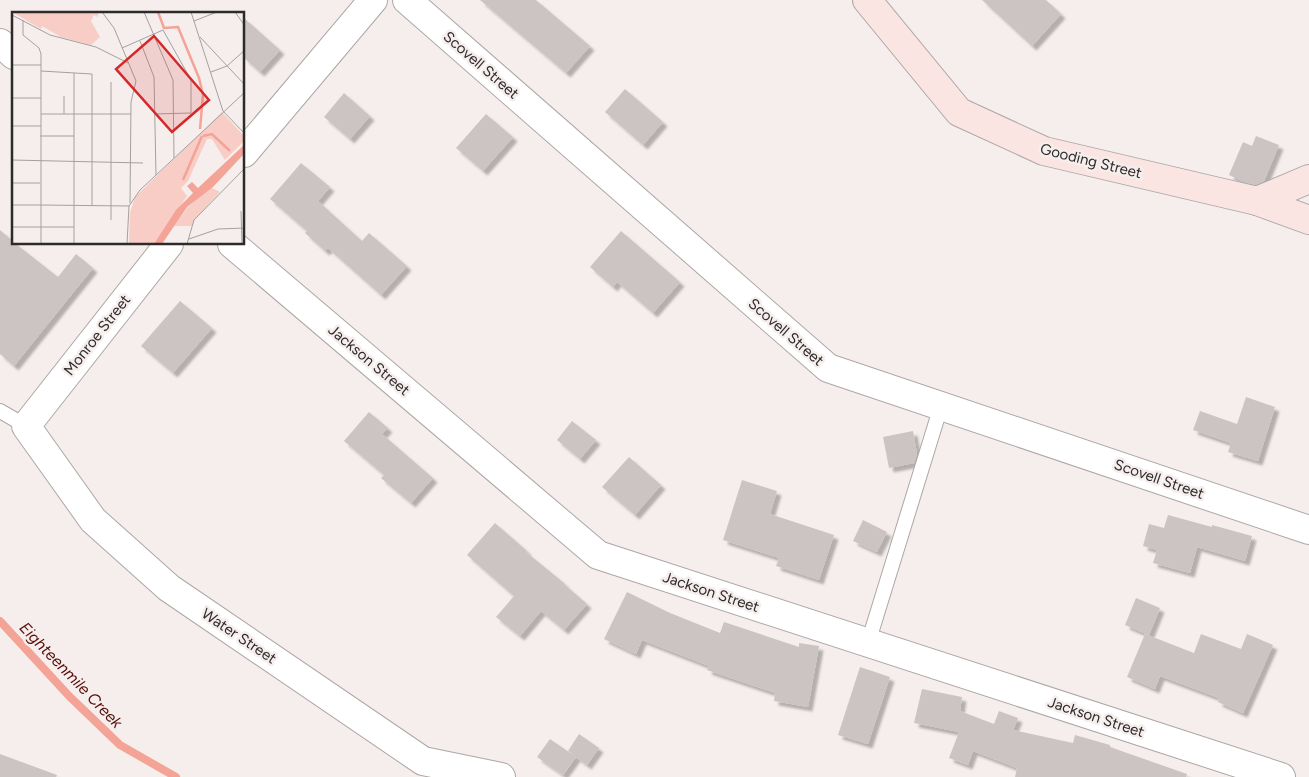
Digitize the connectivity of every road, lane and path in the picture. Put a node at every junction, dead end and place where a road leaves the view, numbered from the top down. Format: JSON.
{"nodes":[{"id":1,"x":373,"y":0,"type":"edge"},
{"id":2,"x":408,"y":0,"type":"edge"},
{"id":3,"x":867,"y":0,"type":"edge"},
{"id":4,"x":0,"y":43,"type":"edge"},
{"id":5,"x":12,"y":53,"type":"edge"},
{"id":6,"x":245,"y":152,"type":"edge"},
{"id":7,"x":1309,"y":180,"type":"edge"},
{"id":8,"x":1257,"y":201,"type":"junction"},
{"id":9,"x":1309,"y":220,"type":"edge"},
{"id":10,"x":168,"y":245,"type":"edge"},
{"id":11,"x":233,"y":245,"type":"edge"},
{"id":12,"x":941,"y":406,"type":"junction"},
{"id":13,"x":0,"y":411,"type":"edge"},
{"id":14,"x":26,"y":426,"type":"junction"},
{"id":15,"x":1309,"y":530,"type":"edge"},
{"id":16,"x":868,"y":643,"type":"junction"},
{"id":17,"x":501,"y":777,"type":"edge"},
{"id":18,"x":1281,"y":777,"type":"edge"}],
"edges":[{"from":1,"to":6,"type":"street"},
{"from":2,"to":12,"type":"street","name":"Scovell Street"},
{"from":3,"to":8,"type":"street","name":"Gooding Street"},
{"from":4,"to":5,"type":"street"},
{"from":7,"to":8,"type":"street"},
{"from":8,"to":9,"type":"street","name":"Gooding Street"},
{"from":10,"to":14,"type":"street","name":"Monroe Street"},
{"from":11,"to":16,"type":"street","name":"Jackson Street"},
{"from":12,"to":15,"type":"street","name":"Scovell Street"},
{"from":12,"to":16,"type":"lane"},
{"from":13,"to":14,"type":"lane"},
{"from":14,"to":17,"type":"street","name":"Water Street"},
{"from":16,"to":18,"type":"street","name":"Jackson Street"}]}
